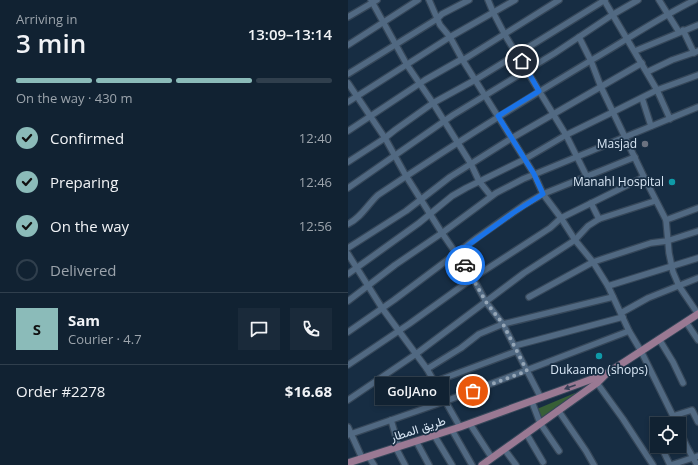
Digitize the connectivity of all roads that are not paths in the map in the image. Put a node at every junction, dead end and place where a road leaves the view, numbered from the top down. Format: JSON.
{"nodes":[{"id":1,"x":418,"y":0,"type":"edge"},
{"id":2,"x":428,"y":0,"type":"edge"},
{"id":3,"x":469,"y":0,"type":"edge"},
{"id":4,"x":488,"y":0,"type":"edge"},
{"id":5,"x":515,"y":0,"type":"edge"},
{"id":6,"x":559,"y":0,"type":"edge"},
{"id":7,"x":604,"y":0,"type":"edge"},
{"id":8,"x":638,"y":0,"type":"edge"},
{"id":9,"x":659,"y":0,"type":"edge"},
{"id":10,"x":695,"y":0,"type":"edge"},
{"id":11,"x":373,"y":1,"type":"edge"},
{"id":12,"x":493,"y":12,"type":"junction"},
{"id":13,"x":667,"y":14,"type":"junction"},
{"id":14,"x":612,"y":15,"type":"junction"},
{"id":15,"x":348,"y":17,"type":"edge"},
{"id":16,"x":437,"y":18,"type":"junction"},
{"id":17,"x":384,"y":23,"type":"junction"},
{"id":18,"x":698,"y":25,"type":"edge"},
{"id":19,"x":681,"y":31,"type":"junction"},
{"id":20,"x":506,"y":35,"type":"junction"},
{"id":21,"x":450,"y":37,"type":"junction"},
{"id":22,"x":578,"y":37,"type":"junction"},
{"id":23,"x":627,"y":38,"type":"junction"},
{"id":24,"x":394,"y":44,"type":"junction"},
{"id":25,"x":348,"y":45,"type":"edge"},
{"id":26,"x":635,"y":52,"type":"junction"},
{"id":27,"x":697,"y":52,"type":"edge"},
{"id":28,"x":517,"y":53,"type":"junction"},
{"id":29,"x":462,"y":60,"type":"junction"},
{"id":30,"x":591,"y":61,"type":"junction"},
{"id":31,"x":642,"y":63,"type":"junction"},
{"id":32,"x":407,"y":65,"type":"junction"},
{"id":33,"x":527,"y":69,"type":"junction"},
{"id":34,"x":647,"y":72,"type":"junction"},
{"id":35,"x":348,"y":74,"type":"edge"},
{"id":36,"x":698,"y":75,"type":"edge"},
{"id":37,"x":475,"y":80,"type":"junction"},
{"id":38,"x":348,"y":83,"type":"edge"},
{"id":39,"x":420,"y":83,"type":"junction"},
{"id":40,"x":601,"y":87,"type":"junction"},
{"id":41,"x":657,"y":90,"type":"junction"},
{"id":42,"x":539,"y":91,"type":"junction"},
{"id":43,"x":356,"y":96,"type":"junction"},
{"id":44,"x":485,"y":96,"type":"junction"},
{"id":45,"x":642,"y":98,"type":"junction"},
{"id":46,"x":348,"y":102,"type":"edge"},
{"id":47,"x":433,"y":103,"type":"junction"},
{"id":48,"x":698,"y":107,"type":"edge"},
{"id":49,"x":613,"y":112,"type":"junction"},
{"id":50,"x":553,"y":114,"type":"junction"},
{"id":51,"x":498,"y":116,"type":"junction"},
{"id":52,"x":370,"y":117,"type":"junction"},
{"id":53,"x":670,"y":119,"type":"junction"},
{"id":54,"x":444,"y":122,"type":"junction"},
{"id":55,"x":651,"y":126,"type":"junction"},
{"id":56,"x":348,"y":131,"type":"edge"},
{"id":57,"x":566,"y":135,"type":"junction"},
{"id":58,"x":624,"y":136,"type":"junction"},
{"id":59,"x":385,"y":138,"type":"junction"},
{"id":60,"x":512,"y":138,"type":"junction"},
{"id":61,"x":457,"y":142,"type":"junction"},
{"id":62,"x":395,"y":156,"type":"junction"},
{"id":63,"x":577,"y":157,"type":"junction"},
{"id":64,"x":635,"y":157,"type":"junction"},
{"id":65,"x":525,"y":159,"type":"junction"},
{"id":66,"x":348,"y":162,"type":"edge"},
{"id":67,"x":471,"y":164,"type":"junction"},
{"id":68,"x":534,"y":174,"type":"junction"},
{"id":69,"x":406,"y":176,"type":"junction"},
{"id":70,"x":588,"y":177,"type":"junction"},
{"id":71,"x":644,"y":177,"type":"junction"},
{"id":72,"x":479,"y":181,"type":"junction"},
{"id":73,"x":348,"y":188,"type":"edge"},
{"id":74,"x":543,"y":194,"type":"junction"},
{"id":75,"x":491,"y":196,"type":"junction"},
{"id":76,"x":421,"y":199,"type":"junction"},
{"id":77,"x":655,"y":200,"type":"junction"},
{"id":78,"x":590,"y":203,"type":"junction"},
{"id":79,"x":698,"y":208,"type":"edge"},
{"id":80,"x":430,"y":213,"type":"junction"},
{"id":81,"x":561,"y":218,"type":"junction"},
{"id":82,"x":599,"y":219,"type":"junction"},
{"id":83,"x":666,"y":220,"type":"junction"},
{"id":84,"x":348,"y":224,"type":"edge"},
{"id":85,"x":698,"y":231,"type":"edge"},
{"id":86,"x":442,"y":233,"type":"junction"},
{"id":87,"x":576,"y":240,"type":"junction"},
{"id":88,"x":667,"y":240,"type":"junction"},
{"id":89,"x":348,"y":248,"type":"edge"},
{"id":90,"x":348,"y":254,"type":"edge"},
{"id":91,"x":456,"y":254,"type":"junction"},
{"id":92,"x":698,"y":258,"type":"edge"},
{"id":93,"x":593,"y":262,"type":"junction"},
{"id":94,"x":672,"y":267,"type":"junction"},
{"id":95,"x":357,"y":268,"type":"junction"},
{"id":96,"x":348,"y":274,"type":"edge"},
{"id":97,"x":473,"y":278,"type":"junction"},
{"id":98,"x":698,"y":278,"type":"edge"},
{"id":99,"x":368,"y":285,"type":"junction"},
{"id":100,"x":608,"y":286,"type":"junction"},
{"id":101,"x":679,"y":286,"type":"junction"},
{"id":102,"x":529,"y":297,"type":"dead end"},
{"id":103,"x":613,"y":297,"type":"junction"},
{"id":104,"x":348,"y":301,"type":"edge"},
{"id":105,"x":486,"y":302,"type":"junction"},
{"id":106,"x":382,"y":308,"type":"junction"},
{"id":107,"x":698,"y":314,"type":"edge"},
{"id":108,"x":622,"y":315,"type":"junction"},
{"id":109,"x":686,"y":322,"type":"junction"},
{"id":110,"x":503,"y":324,"type":"junction"},
{"id":111,"x":629,"y":331,"type":"junction"},
{"id":112,"x":348,"y":332,"type":"edge"},
{"id":113,"x":398,"y":332,"type":"junction"},
{"id":114,"x":659,"y":339,"type":"junction"},
{"id":115,"x":698,"y":340,"type":"edge"},
{"id":116,"x":515,"y":348,"type":"junction"},
{"id":117,"x":641,"y":352,"type":"junction"},
{"id":118,"x":416,"y":354,"type":"junction"},
{"id":119,"x":348,"y":365,"type":"edge"},
{"id":120,"x":427,"y":369,"type":"junction"},
{"id":121,"x":527,"y":371,"type":"junction"},
{"id":122,"x":606,"y":374,"type":"junction"},
{"id":123,"x":434,"y":382,"type":"junction"},
{"id":124,"x":597,"y":383,"type":"junction"},
{"id":125,"x":683,"y":383,"type":"dead end"},
{"id":126,"x":542,"y":398,"type":"junction"},
{"id":127,"x":348,"y":400,"type":"edge"},
{"id":128,"x":389,"y":400,"type":"dead end"},
{"id":129,"x":446,"y":401,"type":"junction"},
{"id":130,"x":532,"y":402,"type":"junction"},
{"id":131,"x":558,"y":410,"type":"junction"},
{"id":132,"x":673,"y":416,"type":"joint"},
{"id":133,"x":391,"y":420,"type":"junction"},
{"id":134,"x":698,"y":422,"type":"edge"},
{"id":135,"x":540,"y":423,"type":"junction"},
{"id":136,"x":470,"y":424,"type":"junction"},
{"id":137,"x":348,"y":427,"type":"edge"},
{"id":138,"x":460,"y":427,"type":"junction"},
{"id":139,"x":452,"y":430,"type":"junction"},
{"id":140,"x":526,"y":433,"type":"junction"},
{"id":141,"x":350,"y":434,"type":"edge"},
{"id":142,"x":434,"y":435,"type":"junction"},
{"id":143,"x":416,"y":441,"type":"junction"},
{"id":144,"x":686,"y":441,"type":"edge"},
{"id":145,"x":397,"y":447,"type":"junction"},
{"id":146,"x":505,"y":450,"type":"junction"},
{"id":147,"x":559,"y":451,"type":"dead end"},
{"id":148,"x":664,"y":453,"type":"edge"},
{"id":149,"x":365,"y":457,"type":"junction"},
{"id":150,"x":695,"y":457,"type":"edge"},
{"id":151,"x":492,"y":461,"type":"edge"},
{"id":152,"x":543,"y":462,"type":"dead end"},
{"id":153,"x":348,"y":463,"type":"edge"},
{"id":154,"x":592,"y":463,"type":"edge"},
{"id":155,"x":374,"y":465,"type":"edge"},
{"id":156,"x":405,"y":465,"type":"edge"},
{"id":157,"x":429,"y":465,"type":"edge"},
{"id":158,"x":452,"y":465,"type":"edge"},
{"id":159,"x":472,"y":465,"type":"edge"},
{"id":160,"x":482,"y":465,"type":"edge"},
{"id":161,"x":516,"y":465,"type":"edge"},
{"id":162,"x":653,"y":465,"type":"edge"},
{"id":163,"x":670,"y":465,"type":"edge"},
{"id":164,"x":697,"y":465,"type":"edge"}],
"edges":[{"from":1,"to":17,"type":"street"},
{"from":2,"to":16,"type":"street"},
{"from":3,"to":16,"type":"street"},
{"from":4,"to":12,"type":"street"},
{"from":5,"to":12,"type":"street"},
{"from":6,"to":20,"type":"street"},
{"from":7,"to":14,"type":"street"},
{"from":7,"to":28,"type":"street"},
{"from":8,"to":14,"type":"street"},
{"from":9,"to":13,"type":"street"},
{"from":10,"to":13,"type":"street"},
{"from":11,"to":15,"type":"street"},
{"from":11,"to":17,"type":"street"},
{"from":12,"to":20,"type":"street"},
{"from":12,"to":21,"type":"street"},
{"from":13,"to":19,"type":"street"},
{"from":13,"to":23,"type":"street"},
{"from":14,"to":22,"type":"street"},
{"from":14,"to":23,"type":"street"},
{"from":16,"to":21,"type":"street"},
{"from":16,"to":24,"type":"street"},
{"from":17,"to":24,"type":"street"},
{"from":17,"to":25,"type":"street"},
{"from":18,"to":19,"type":"street"},
{"from":19,"to":26,"type":"street"},
{"from":19,"to":27,"type":"street"},
{"from":20,"to":28,"type":"street"},
{"from":20,"to":29,"type":"street"},
{"from":21,"to":29,"type":"street"},
{"from":21,"to":32,"type":"street"},
{"from":22,"to":30,"type":"street"},
{"from":22,"to":33,"type":"street"},
{"from":23,"to":26,"type":"street"},
{"from":23,"to":30,"type":"street"},
{"from":24,"to":32,"type":"street"},
{"from":24,"to":35,"type":"street"},
{"from":26,"to":31,"type":"street"},
{"from":27,"to":34,"type":"street"},
{"from":28,"to":33,"type":"street"},
{"from":28,"to":37,"type":"street"},
{"from":29,"to":37,"type":"street"},
{"from":29,"to":39,"type":"street"},
{"from":30,"to":40,"type":"street"},
{"from":30,"to":42,"type":"street"},
{"from":31,"to":34,"type":"street"},
{"from":31,"to":40,"type":"street"},
{"from":32,"to":39,"type":"street"},
{"from":32,"to":43,"type":"street"},
{"from":33,"to":42,"type":"street"},
{"from":33,"to":44,"type":"street"},
{"from":34,"to":41,"type":"street"},
{"from":36,"to":41,"type":"street"},
{"from":37,"to":44,"type":"street"},
{"from":37,"to":47,"type":"street"},
{"from":38,"to":43,"type":"street"},
{"from":39,"to":47,"type":"street"},
{"from":39,"to":52,"type":"street"},
{"from":40,"to":49,"type":"street"},
{"from":40,"to":50,"type":"street"},
{"from":41,"to":45,"type":"street"},
{"from":41,"to":53,"type":"street"},
{"from":42,"to":50,"type":"street"},
{"from":42,"to":51,"type":"street"},
{"from":43,"to":46,"type":"street"},
{"from":43,"to":52,"type":"street"},
{"from":44,"to":51,"type":"street"},
{"from":44,"to":54,"type":"street"},
{"from":45,"to":49,"type":"street"},
{"from":45,"to":55,"type":"street"},
{"from":47,"to":54,"type":"street"},
{"from":47,"to":59,"type":"street"},
{"from":48,"to":53,"type":"street"},
{"from":49,"to":57,"type":"street"},
{"from":49,"to":58,"type":"street"},
{"from":50,"to":57,"type":"street"},
{"from":50,"to":60,"type":"street"},
{"from":51,"to":60,"type":"street"},
{"from":51,"to":61,"type":"street"},
{"from":52,"to":56,"type":"street"},
{"from":52,"to":59,"type":"street"},
{"from":53,"to":55,"type":"street"},
{"from":54,"to":61,"type":"street"},
{"from":54,"to":62,"type":"street"},
{"from":55,"to":58,"type":"street"},
{"from":57,"to":63,"type":"street"},
{"from":57,"to":65,"type":"street"},
{"from":58,"to":63,"type":"street"},
{"from":58,"to":64,"type":"street"},
{"from":59,"to":62,"type":"street"},
{"from":59,"to":66,"type":"street"},
{"from":60,"to":65,"type":"street"},
{"from":60,"to":67,"type":"street"},
{"from":61,"to":67,"type":"street"},
{"from":61,"to":69,"type":"street"},
{"from":62,"to":69,"type":"street"},
{"from":62,"to":73,"type":"street"},
{"from":63,"to":68,"type":"street"},
{"from":63,"to":70,"type":"street"},
{"from":64,"to":70,"type":"street"},
{"from":64,"to":71,"type":"street"},
{"from":65,"to":68,"type":"street"},
{"from":65,"to":72,"type":"street"},
{"from":67,"to":72,"type":"street"},
{"from":67,"to":76,"type":"street"},
{"from":68,"to":74,"type":"street"},
{"from":68,"to":75,"type":"street"},
{"from":69,"to":76,"type":"street"},
{"from":69,"to":84,"type":"street"},
{"from":70,"to":74,"type":"street"},
{"from":71,"to":77,"type":"street"},
{"from":71,"to":78,"type":"street"},
{"from":72,"to":75,"type":"street"},
{"from":72,"to":80,"type":"street"},
{"from":74,"to":81,"type":"street"},
{"from":74,"to":91,"type":"street"},
{"from":75,"to":86,"type":"street"},
{"from":76,"to":80,"type":"street"},
{"from":76,"to":89,"type":"street"},
{"from":77,"to":82,"type":"street"},
{"from":77,"to":83,"type":"street"},
{"from":78,"to":81,"type":"street"},
{"from":78,"to":82,"type":"street"},
{"from":79,"to":83,"type":"street"},
{"from":80,"to":86,"type":"street"},
{"from":80,"to":95,"type":"street"},
{"from":81,"to":87,"type":"street"},
{"from":81,"to":97,"type":"street"},
{"from":82,"to":87,"type":"street"},
{"from":83,"to":88,"type":"street"},
{"from":85,"to":88,"type":"street"},
{"from":86,"to":91,"type":"street"},
{"from":86,"to":99,"type":"street"},
{"from":87,"to":93,"type":"street"},
{"from":87,"to":105,"type":"street"},
{"from":88,"to":93,"type":"street"},
{"from":88,"to":94,"type":"street"},
{"from":90,"to":95,"type":"street"},
{"from":91,"to":97,"type":"street"},
{"from":91,"to":106,"type":"street"},
{"from":92,"to":94,"type":"street"},
{"from":93,"to":100,"type":"street"},
{"from":93,"to":102,"type":"street"},
{"from":94,"to":100,"type":"street"},
{"from":94,"to":101,"type":"street"},
{"from":95,"to":96,"type":"street"},
{"from":95,"to":99,"type":"street"},
{"from":97,"to":105,"type":"street"},
{"from":97,"to":113,"type":"street"},
{"from":98,"to":101,"type":"street"},
{"from":99,"to":104,"type":"street"},
{"from":99,"to":106,"type":"street"},
{"from":100,"to":103,"type":"street"},
{"from":101,"to":107,"type":"street"},
{"from":101,"to":108,"type":"street"},
{"from":103,"to":108,"type":"street"},
{"from":103,"to":110,"type":"street"},
{"from":105,"to":110,"type":"street"},
{"from":105,"to":118,"type":"street"},
{"from":106,"to":112,"type":"street"},
{"from":106,"to":113,"type":"street"},
{"from":107,"to":109,"type":"main road","name":"طريق المطار"},
{"from":108,"to":111,"type":"street"},
{"from":108,"to":116,"type":"street"},
{"from":109,"to":114,"type":"main road","name":"طريق المطار"},
{"from":109,"to":115,"type":"street"},
{"from":110,"to":116,"type":"street"},
{"from":110,"to":120,"type":"street"},
{"from":111,"to":117,"type":"street"},
{"from":111,"to":121,"type":"street"},
{"from":113,"to":118,"type":"street"},
{"from":113,"to":119,"type":"street"},
{"from":114,"to":117,"type":"main road","name":"طريق المطار"},
{"from":114,"to":125,"type":"street"},
{"from":116,"to":121,"type":"street"},
{"from":116,"to":123,"type":"street"},
{"from":117,"to":122,"type":"main road","name":"طريق المطار"},
{"from":117,"to":132,"type":"street"},
{"from":118,"to":120,"type":"street"},
{"from":118,"to":127,"type":"street"},
{"from":120,"to":123,"type":"street"},
{"from":121,"to":126,"type":"street"},
{"from":121,"to":129,"type":"street"},
{"from":122,"to":124,"type":"main road","name":"طريق المطار"},
{"from":122,"to":126,"type":"main road","name":"طريق المطار","one_way":true},
{"from":123,"to":128,"type":"street"},
{"from":123,"to":129,"type":"street"},
{"from":124,"to":131,"type":"main road","name":"طريق المطار"},
{"from":124,"to":162,"type":"street"},
{"from":126,"to":130,"type":"main road","name":"طريق المطار"},
{"from":129,"to":133,"type":"street"},
{"from":129,"to":138,"type":"street"},
{"from":130,"to":135,"type":"street"},
{"from":130,"to":136,"type":"main road","name":"طريق المطار"},
{"from":131,"to":135,"type":"main road","name":"طريق المطار"},
{"from":131,"to":154,"type":"street"},
{"from":132,"to":134,"type":"street"},
{"from":133,"to":141,"type":"street"},
{"from":133,"to":145,"type":"street"},
{"from":135,"to":140,"type":"main road","name":"طريق المطار"},
{"from":135,"to":147,"type":"street"},
{"from":136,"to":138,"type":"main road","name":"طريق المطار"},
{"from":136,"to":151,"type":"street"},
{"from":137,"to":141,"type":"street"},
{"from":138,"to":139,"type":"main road","name":"طريق المطار"},
{"from":139,"to":142,"type":"main road","name":"طريق المطار"},
{"from":139,"to":159,"type":"street"},
{"from":140,"to":146,"type":"main road","name":"طريق المطار"},
{"from":140,"to":152,"type":"street"},
{"from":141,"to":149,"type":"street"},
{"from":142,"to":143,"type":"main road","name":"طريق المطار"},
{"from":142,"to":158,"type":"street"},
{"from":143,"to":145,"type":"main road","name":"طريق المطار"},
{"from":143,"to":157,"type":"street"},
{"from":144,"to":150,"type":"street"},
{"from":145,"to":149,"type":"main road","name":"طريق المطار"},
{"from":145,"to":156,"type":"street"},
{"from":146,"to":151,"type":"main road","name":"طريق المطار"},
{"from":146,"to":161,"type":"street"},
{"from":148,"to":163,"type":"street"},
{"from":149,"to":153,"type":"main road","name":"طريق المطار"},
{"from":149,"to":155,"type":"street"},
{"from":150,"to":163,"type":"street"},
{"from":150,"to":164,"type":"street"},
{"from":151,"to":160,"type":"main road","name":"طريق المطار"}]}
